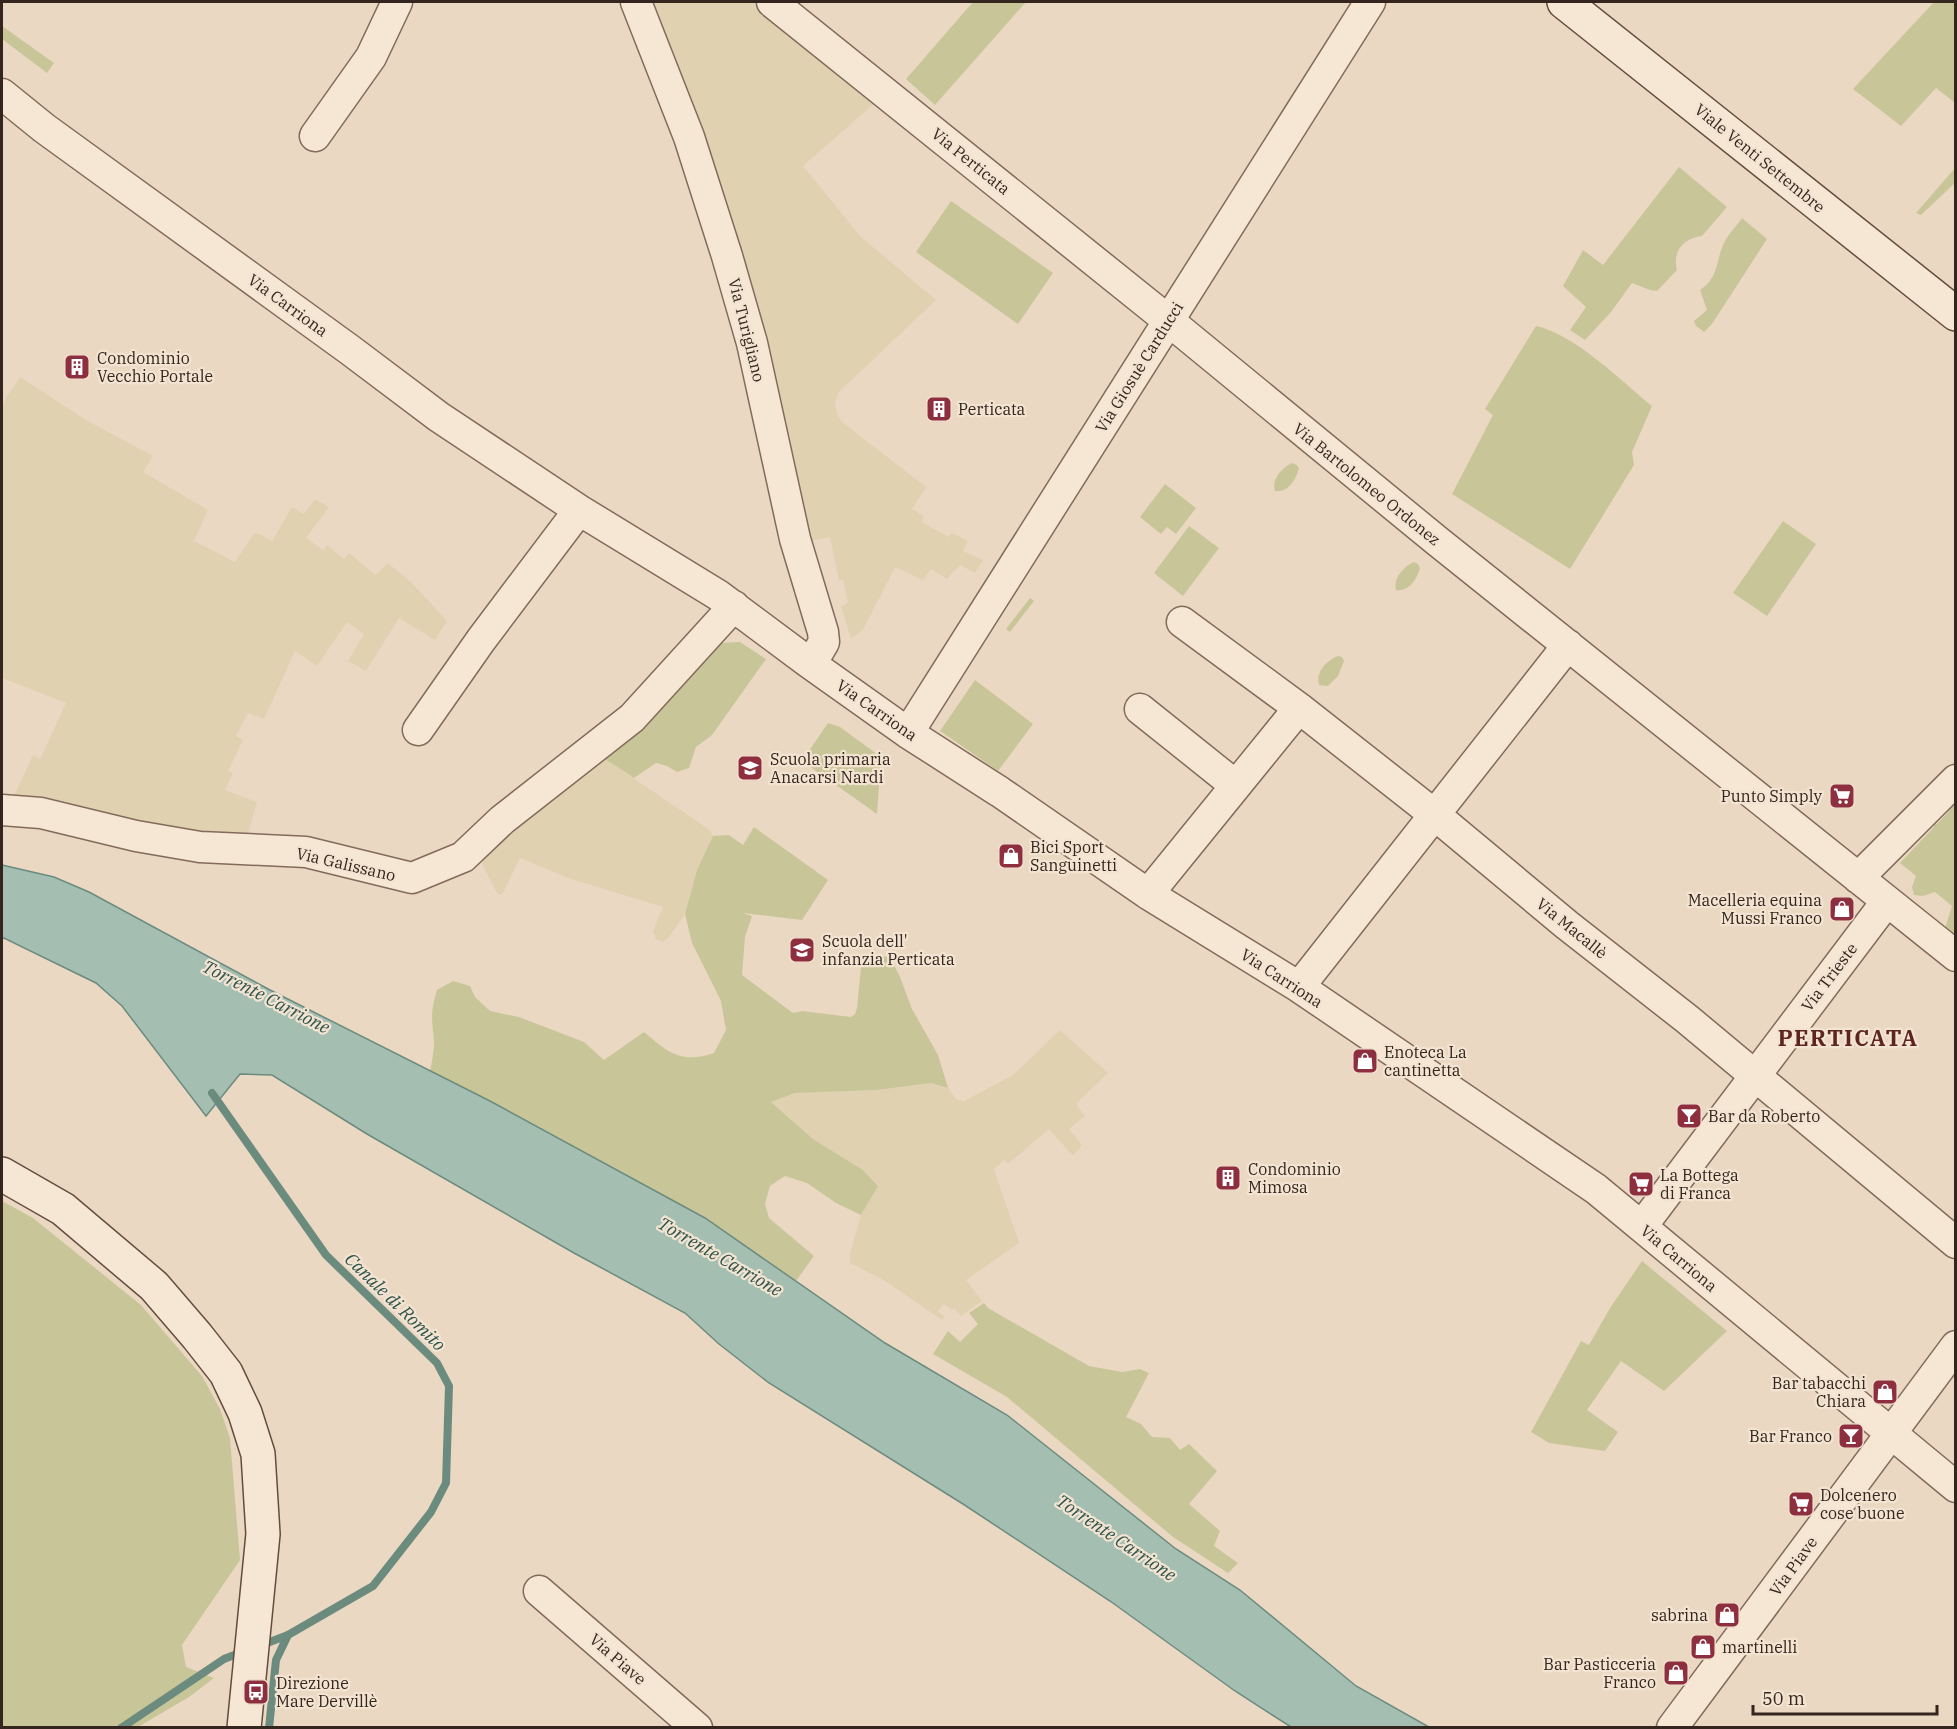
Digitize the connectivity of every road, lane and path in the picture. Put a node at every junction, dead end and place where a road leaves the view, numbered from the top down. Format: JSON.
{"nodes":[{"id":1,"x":397,"y":2,"type":"edge"},
{"id":2,"x":636,"y":2,"type":"edge"},
{"id":3,"x":771,"y":2,"type":"edge"},
{"id":4,"x":1370,"y":2,"type":"edge"},
{"id":5,"x":1564,"y":2,"type":"edge"},
{"id":6,"x":2,"y":94,"type":"edge"},
{"id":7,"x":315,"y":136,"type":"dead end"},
{"id":8,"x":1956,"y":314,"type":"edge"},
{"id":9,"x":1169,"y":321,"type":"junction"},
{"id":10,"x":579,"y":510,"type":"junction"},
{"id":11,"x":734,"y":606,"type":"junction"},
{"id":12,"x":1182,"y":622,"type":"dead end"},
{"id":13,"x":1568,"y":645,"type":"junction"},
{"id":14,"x":811,"y":664,"type":"junction"},
{"id":15,"x":1299,"y":708,"type":"junction"},
{"id":16,"x":1140,"y":710,"type":"dead end"},
{"id":17,"x":418,"y":730,"type":"dead end"},
{"id":18,"x":908,"y":733,"type":"junction"},
{"id":19,"x":1956,"y":780,"type":"edge"},
{"id":20,"x":1235,"y":785,"type":"junction"},
{"id":21,"x":2,"y":810,"type":"edge"},
{"id":22,"x":1435,"y":815,"type":"junction"},
{"id":23,"x":1858,"y":879,"type":"junction"},
{"id":24,"x":1148,"y":894,"type":"junction"},
{"id":25,"x":1887,"y":901,"type":"junction"},
{"id":26,"x":1956,"y":956,"type":"edge"},
{"id":27,"x":1299,"y":987,"type":"junction"},
{"id":28,"x":1755,"y":1075,"type":"junction"},
{"id":29,"x":2,"y":1174,"type":"edge"},
{"id":30,"x":1642,"y":1226,"type":"junction"},
{"id":31,"x":1956,"y":1243,"type":"edge"},
{"id":32,"x":1956,"y":1346,"type":"edge"},
{"id":33,"x":1892,"y":1434,"type":"junction"},
{"id":34,"x":1956,"y":1487,"type":"edge"},
{"id":35,"x":539,"y":1591,"type":"dead end"},
{"id":36,"x":244,"y":1728,"type":"edge"},
{"id":37,"x":697,"y":1728,"type":"edge"},
{"id":38,"x":1672,"y":1728,"type":"edge"}],
"edges":[{"from":1,"to":7,"type":"street"},
{"from":2,"to":14,"type":"street","name":"Via Turigliano"},
{"from":3,"to":9,"type":"street","name":"Via Perticata"},
{"from":4,"to":9,"type":"street","name":"Via Giosuè Carducci"},
{"from":5,"to":8,"type":"main road","name":"Viale Venti Settembre"},
{"from":6,"to":10,"type":"street","name":"Via Carriona"},
{"from":9,"to":13,"type":"street","name":"Via Bartolomeo Ordonez"},
{"from":9,"to":18,"type":"street","name":"Via Giosuè Carducci"},
{"from":10,"to":11,"type":"street","name":"Via Carriona"},
{"from":10,"to":17,"type":"street"},
{"from":11,"to":14,"type":"street","name":"Via Carriona"},
{"from":11,"to":21,"type":"street","name":"Via Galissano"},
{"from":12,"to":15,"type":"street","name":"Via Macallè"},
{"from":13,"to":22,"type":"street"},
{"from":13,"to":23,"type":"street","name":"Via Bartolomeo Ordonez"},
{"from":14,"to":18,"type":"street","name":"Via Carriona"},
{"from":15,"to":20,"type":"street"},
{"from":15,"to":22,"type":"street","name":"Via Macallè"},
{"from":16,"to":20,"type":"street"},
{"from":18,"to":24,"type":"street","name":"Via Carriona"},
{"from":19,"to":23,"type":"street"},
{"from":20,"to":24,"type":"street"},
{"from":22,"to":27,"type":"street"},
{"from":22,"to":28,"type":"street","name":"Via Macallè"},
{"from":23,"to":25,"type":"street","name":"Via Bartolomeo Ordonez"},
{"from":24,"to":27,"type":"street","name":"Via Carriona"},
{"from":25,"to":26,"type":"street","name":"Via Bartolomeo Ordonez"},
{"from":25,"to":28,"type":"street","name":"Via Trieste"},
{"from":27,"to":30,"type":"street","name":"Via Carriona"},
{"from":28,"to":30,"type":"street","name":"Via Trieste"},
{"from":28,"to":31,"type":"street","name":"Via Macallè"},
{"from":29,"to":36,"type":"main road"},
{"from":30,"to":33,"type":"street","name":"Via Carriona"},
{"from":32,"to":33,"type":"street","name":"Via Piave"},
{"from":33,"to":34,"type":"street","name":"Via Carriona"},
{"from":33,"to":38,"type":"street","name":"Via Piave"},
{"from":35,"to":37,"type":"street","name":"Via Piave"}]}
